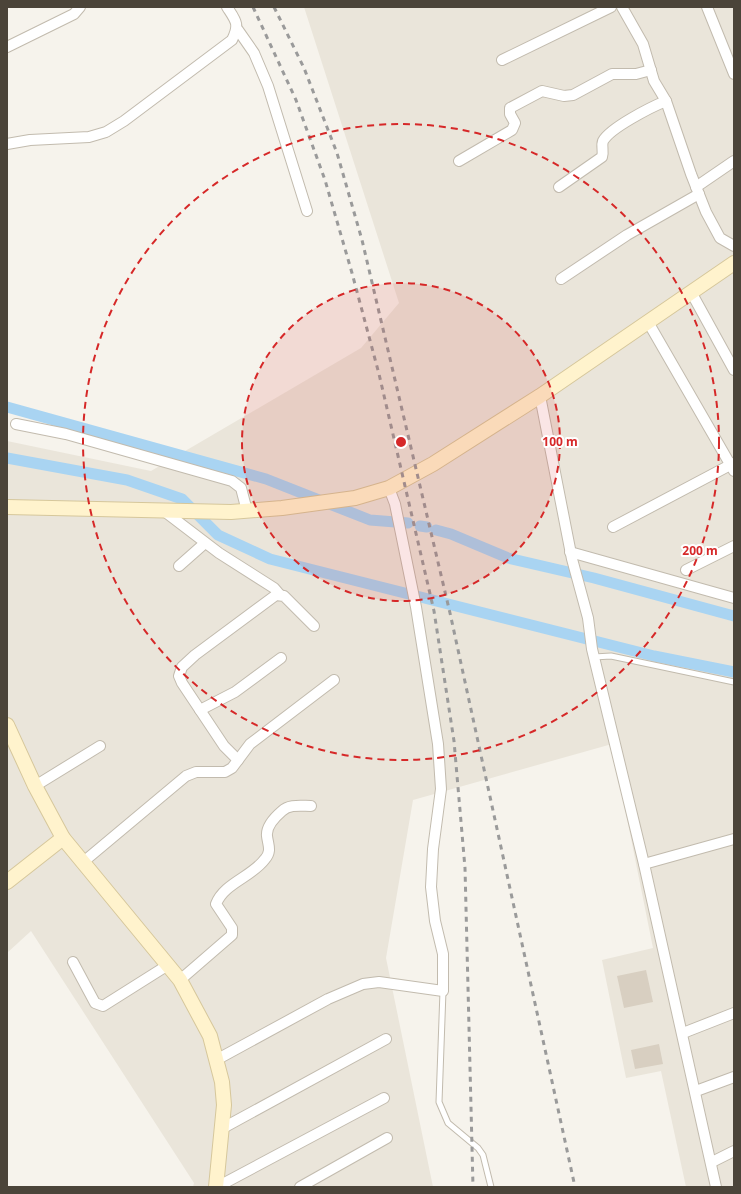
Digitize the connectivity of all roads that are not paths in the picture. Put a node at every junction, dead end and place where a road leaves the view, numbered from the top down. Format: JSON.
{"nodes":[{"id":1,"x":80,"y":7,"type":"edge"},
{"id":2,"x":227,"y":7,"type":"edge"},
{"id":3,"x":611,"y":7,"type":"edge"},
{"id":4,"x":622,"y":7,"type":"edge"},
{"id":5,"x":707,"y":7,"type":"edge"},
{"id":6,"x":238,"y":30,"type":"junction"},
{"id":7,"x":7,"y":47,"type":"edge"},
{"id":8,"x":502,"y":60,"type":"dead end"},
{"id":9,"x":650,"y":70,"type":"junction"},
{"id":10,"x":734,"y":74,"type":"edge"},
{"id":11,"x":666,"y":101,"type":"junction"},
{"id":12,"x":7,"y":144,"type":"edge"},
{"id":13,"x":734,"y":160,"type":"edge"},
{"id":14,"x":458,"y":161,"type":"dead end"},
{"id":15,"x":559,"y":187,"type":"dead end"},
{"id":16,"x":698,"y":190,"type":"junction"},
{"id":17,"x":307,"y":211,"type":"dead end"},
{"id":18,"x":734,"y":246,"type":"edge"},
{"id":19,"x":733,"y":267,"type":"edge"},
{"id":20,"x":561,"y":279,"type":"dead end"},
{"id":21,"x":691,"y":292,"type":"junction"},
{"id":22,"x":648,"y":322,"type":"junction"},
{"id":23,"x":734,"y":370,"type":"edge"},
{"id":24,"x":540,"y":396,"type":"junction"},
{"id":25,"x":16,"y":424,"type":"dead end"},
{"id":26,"x":733,"y":466,"type":"edge"},
{"id":27,"x":389,"y":488,"type":"junction"},
{"id":28,"x":7,"y":507,"type":"edge"},
{"id":29,"x":169,"y":511,"type":"junction"},
{"id":30,"x":247,"y":511,"type":"junction"},
{"id":31,"x":613,"y":527,"type":"dead end"},
{"id":32,"x":204,"y":543,"type":"junction"},
{"id":33,"x":734,"y":546,"type":"edge"},
{"id":34,"x":571,"y":556,"type":"junction"},
{"id":35,"x":180,"y":566,"type":"dead end"},
{"id":36,"x":686,"y":570,"type":"dead end"},
{"id":37,"x":280,"y":595,"type":"junction"},
{"id":38,"x":734,"y":598,"type":"edge"},
{"id":39,"x":314,"y":626,"type":"dead end"},
{"id":40,"x":593,"y":653,"type":"junction"},
{"id":41,"x":281,"y":658,"type":"dead end"},
{"id":42,"x":334,"y":680,"type":"dead end"},
{"id":43,"x":734,"y":682,"type":"edge"},
{"id":44,"x":200,"y":710,"type":"junction"},
{"id":45,"x":7,"y":725,"type":"edge"},
{"id":46,"x":100,"y":746,"type":"dead end"},
{"id":47,"x":238,"y":760,"type":"junction"},
{"id":48,"x":35,"y":786,"type":"junction"},
{"id":49,"x":311,"y":806,"type":"dead end"},
{"id":50,"x":63,"y":838,"type":"junction"},
{"id":51,"x":734,"y":839,"type":"edge"},
{"id":52,"x":82,"y":863,"type":"junction"},
{"id":53,"x":644,"y":864,"type":"junction"},
{"id":54,"x":7,"y":882,"type":"edge"},
{"id":55,"x":74,"y":962,"type":"dead end"},
{"id":56,"x":168,"y":965,"type":"junction"},
{"id":57,"x":180,"y":980,"type":"junction"},
{"id":58,"x":443,"y":991,"type":"junction"},
{"id":59,"x":734,"y":1013,"type":"edge"},
{"id":60,"x":682,"y":1033,"type":"junction"},
{"id":61,"x":386,"y":1040,"type":"dead end"},
{"id":62,"x":216,"y":1060,"type":"junction"},
{"id":63,"x":734,"y":1077,"type":"edge"},
{"id":64,"x":696,"y":1091,"type":"junction"},
{"id":65,"x":384,"y":1098,"type":"dead end"},
{"id":66,"x":223,"y":1128,"type":"junction"},
{"id":67,"x":386,"y":1138,"type":"dead end"},
{"id":68,"x":734,"y":1151,"type":"edge"},
{"id":69,"x":712,"y":1162,"type":"junction"},
{"id":70,"x":217,"y":1187,"type":"edge"},
{"id":71,"x":300,"y":1187,"type":"edge"},
{"id":72,"x":491,"y":1187,"type":"edge"},
{"id":73,"x":716,"y":1187,"type":"edge"}],
"edges":[{"from":1,"to":7,"type":"street"},
{"from":2,"to":6,"type":"street"},
{"from":3,"to":8,"type":"street"},
{"from":4,"to":9,"type":"street"},
{"from":5,"to":10,"type":"street"},
{"from":6,"to":12,"type":"street"},
{"from":6,"to":17,"type":"street"},
{"from":9,"to":11,"type":"street"},
{"from":9,"to":14,"type":"street"},
{"from":11,"to":15,"type":"street"},
{"from":11,"to":16,"type":"street"},
{"from":13,"to":16,"type":"street"},
{"from":16,"to":18,"type":"street"},
{"from":16,"to":20,"type":"street"},
{"from":19,"to":21,"type":"street"},
{"from":21,"to":22,"type":"street"},
{"from":21,"to":23,"type":"street"},
{"from":22,"to":24,"type":"street"},
{"from":22,"to":26,"type":"street"},
{"from":24,"to":27,"type":"street"},
{"from":24,"to":34,"type":"street"},
{"from":25,"to":30,"type":"street"},
{"from":26,"to":31,"type":"street"},
{"from":27,"to":30,"type":"street"},
{"from":27,"to":58,"type":"street"},
{"from":28,"to":29,"type":"street"},
{"from":29,"to":30,"type":"street"},
{"from":29,"to":32,"type":"street"},
{"from":32,"to":35,"type":"street"},
{"from":32,"to":37,"type":"street"},
{"from":33,"to":36,"type":"street"},
{"from":34,"to":38,"type":"street"},
{"from":34,"to":40,"type":"street"},
{"from":37,"to":39,"type":"street"},
{"from":37,"to":44,"type":"street"},
{"from":40,"to":43,"type":"lane"},
{"from":40,"to":53,"type":"street"},
{"from":41,"to":44,"type":"street"},
{"from":42,"to":47,"type":"street"},
{"from":44,"to":47,"type":"street"},
{"from":45,"to":48,"type":"street"},
{"from":46,"to":48,"type":"street"},
{"from":47,"to":52,"type":"street"},
{"from":48,"to":50,"type":"street"},
{"from":49,"to":57,"type":"street"},
{"from":50,"to":52,"type":"street"},
{"from":50,"to":54,"type":"street"},
{"from":51,"to":53,"type":"street"},
{"from":52,"to":56,"type":"street"},
{"from":53,"to":60,"type":"street"},
{"from":55,"to":56,"type":"street"},
{"from":56,"to":57,"type":"street"},
{"from":57,"to":62,"type":"street"},
{"from":58,"to":62,"type":"street"},
{"from":58,"to":72,"type":"lane"},
{"from":59,"to":60,"type":"street"},
{"from":60,"to":64,"type":"street"},
{"from":61,"to":66,"type":"street"},
{"from":62,"to":66,"type":"street"},
{"from":63,"to":64,"type":"street"},
{"from":64,"to":69,"type":"street"},
{"from":65,"to":70,"type":"street"},
{"from":66,"to":70,"type":"street"},
{"from":67,"to":71,"type":"street"},
{"from":68,"to":69,"type":"street"},
{"from":69,"to":73,"type":"street"}]}
